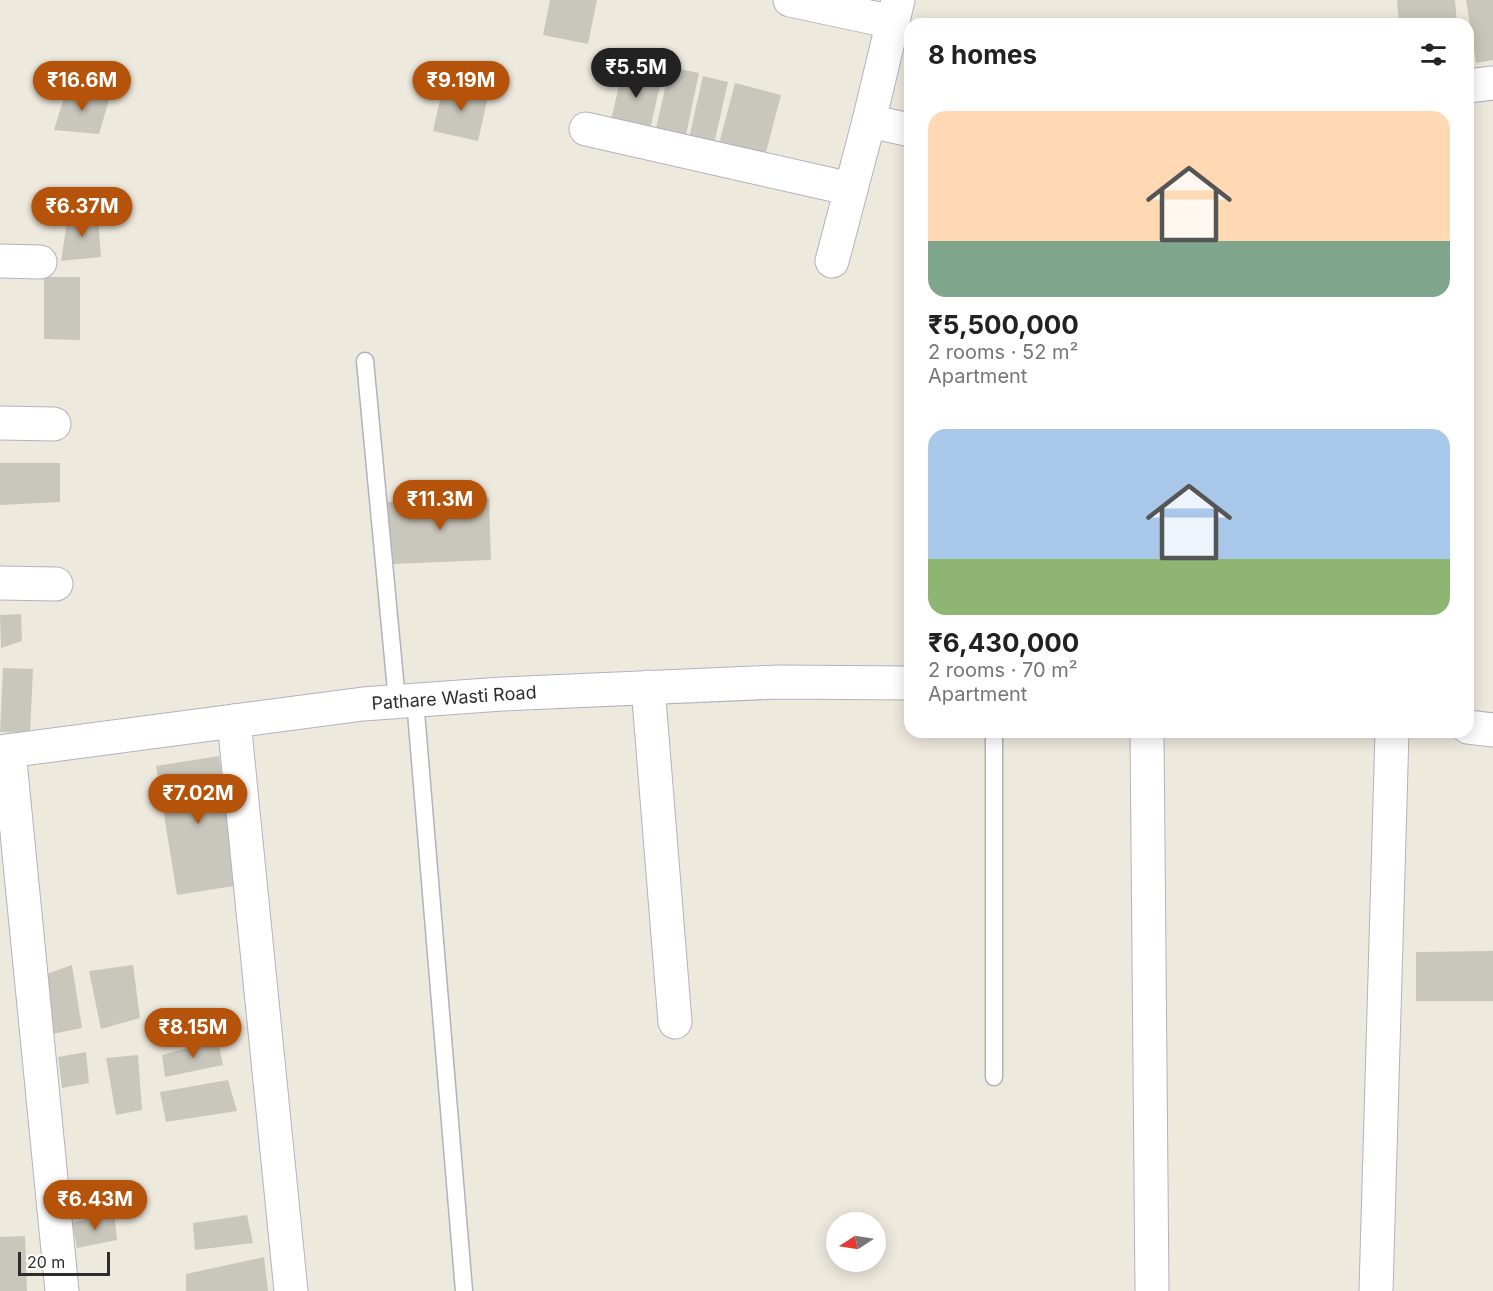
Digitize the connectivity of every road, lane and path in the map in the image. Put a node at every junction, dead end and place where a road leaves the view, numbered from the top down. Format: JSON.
{"nodes":[{"id":1,"x":790,"y":0,"type":"edge"},
{"id":2,"x":895,"y":11,"type":"edge"},
{"id":3,"x":1493,"y":83,"type":"edge"},
{"id":4,"x":1474,"y":85,"type":"edge"},
{"id":5,"x":869,"y":121,"type":"junction"},
{"id":6,"x":586,"y":129,"type":"dead end"},
{"id":7,"x":904,"y":129,"type":"edge"},
{"id":8,"x":851,"y":189,"type":"junction"},
{"id":9,"x":0,"y":261,"type":"edge"},
{"id":10,"x":832,"y":261,"type":"dead end"},
{"id":11,"x":40,"y":262,"type":"dead end"},
{"id":12,"x":364,"y":361,"type":"dead end"},
{"id":13,"x":0,"y":423,"type":"edge"},
{"id":14,"x":54,"y":424,"type":"dead end"},
{"id":15,"x":0,"y":583,"type":"edge"},
{"id":16,"x":57,"y":584,"type":"dead end"},
{"id":17,"x":904,"y":683,"type":"edge"},
{"id":18,"x":648,"y":687,"type":"junction"},
{"id":19,"x":406,"y":701,"type":"junction"},
{"id":20,"x":234,"y":721,"type":"junction"},
{"id":21,"x":1474,"y":728,"type":"edge"},
{"id":22,"x":1493,"y":730,"type":"edge"},
{"id":23,"x":994,"y":738,"type":"edge"},
{"id":24,"x":1147,"y":738,"type":"edge"},
{"id":25,"x":1392,"y":738,"type":"edge"},
{"id":26,"x":5,"y":752,"type":"edge"},
{"id":27,"x":675,"y":1022,"type":"dead end"},
{"id":28,"x":994,"y":1077,"type":"dead end"},
{"id":29,"x":62,"y":1291,"type":"edge"},
{"id":30,"x":291,"y":1291,"type":"edge"},
{"id":31,"x":464,"y":1291,"type":"edge"},
{"id":32,"x":1152,"y":1291,"type":"edge"},
{"id":33,"x":1376,"y":1291,"type":"edge"}],
"edges":[{"from":1,"to":2,"type":"street"},
{"from":2,"to":5,"type":"street"},
{"from":3,"to":4,"type":"street"},
{"from":5,"to":7,"type":"street"},
{"from":5,"to":8,"type":"street"},
{"from":6,"to":8,"type":"street"},
{"from":8,"to":10,"type":"street"},
{"from":9,"to":11,"type":"street"},
{"from":12,"to":19,"type":"lane"},
{"from":13,"to":14,"type":"street"},
{"from":15,"to":16,"type":"street"},
{"from":17,"to":18,"type":"street","name":"Pathare Wasti Road"},
{"from":18,"to":19,"type":"street","name":"Pathare Wasti Road"},
{"from":18,"to":27,"type":"street"},
{"from":19,"to":20,"type":"street","name":"Pathare Wasti Road"},
{"from":19,"to":31,"type":"lane"},
{"from":20,"to":26,"type":"street","name":"Pathare Wasti Road"},
{"from":20,"to":30,"type":"street"},
{"from":21,"to":22,"type":"street"},
{"from":23,"to":28,"type":"lane"},
{"from":24,"to":32,"type":"street"},
{"from":25,"to":33,"type":"street"},
{"from":26,"to":29,"type":"street"}]}
